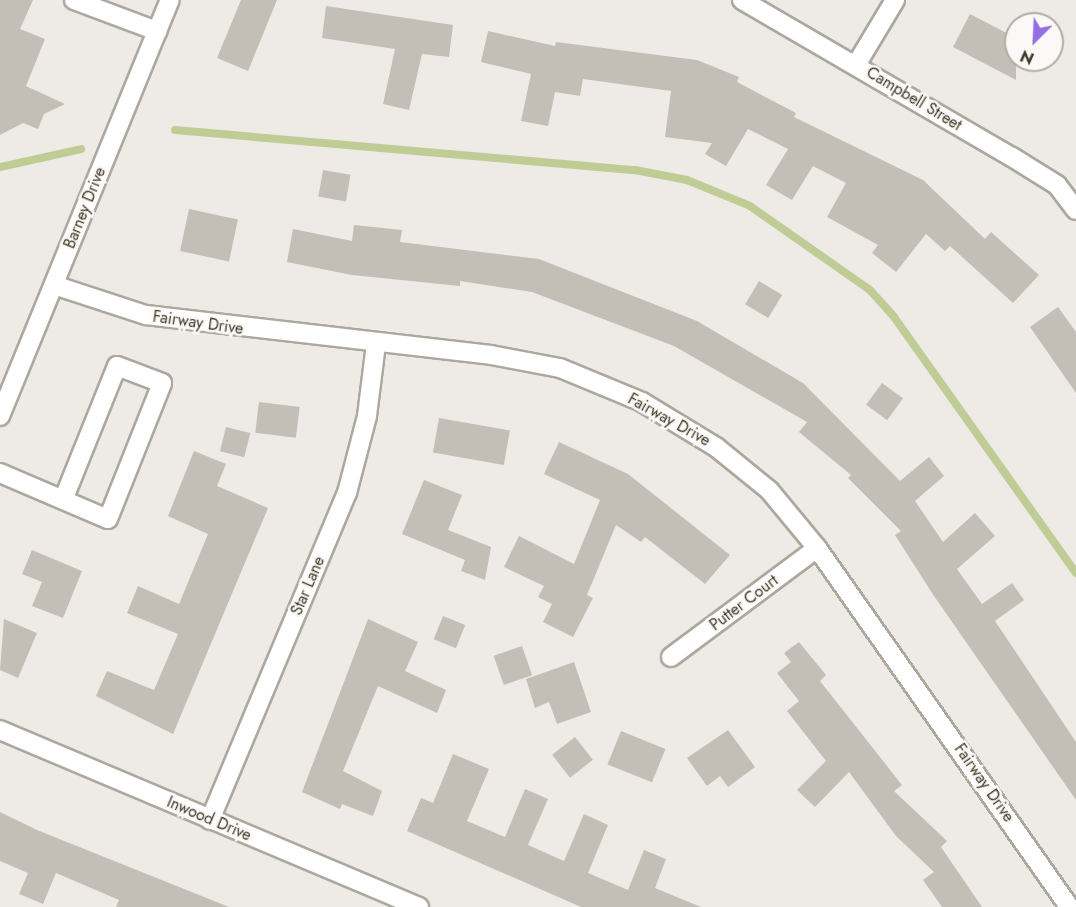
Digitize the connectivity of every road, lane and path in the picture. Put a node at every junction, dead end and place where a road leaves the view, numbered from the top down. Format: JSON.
{"nodes":[{"id":1,"x":74,"y":0,"type":"edge"},
{"id":2,"x":170,"y":0,"type":"edge"},
{"id":3,"x":742,"y":0,"type":"edge"},
{"id":4,"x":895,"y":0,"type":"edge"},
{"id":5,"x":157,"y":31,"type":"junction"},
{"id":6,"x":856,"y":65,"type":"junction"},
{"id":7,"x":1076,"y":210,"type":"edge"},
{"id":8,"x":54,"y":285,"type":"junction"},
{"id":9,"x":376,"y":344,"type":"junction"},
{"id":10,"x":7,"y":379,"type":"edge"},
{"id":11,"x":0,"y":416,"type":"edge"},
{"id":12,"x":0,"y":473,"type":"edge"},
{"id":13,"x":63,"y":500,"type":"junction"},
{"id":14,"x":817,"y":549,"type":"junction"},
{"id":15,"x":671,"y":657,"type":"dead end"},
{"id":16,"x":0,"y":730,"type":"edge"},
{"id":17,"x":210,"y":820,"type":"junction"},
{"id":18,"x":419,"y":907,"type":"edge"},
{"id":19,"x":1069,"y":907,"type":"edge"}],
"edges":[{"from":1,"to":5,"type":"street"},
{"from":2,"to":5,"type":"street","name":"Barney Drive"},
{"from":3,"to":6,"type":"street","name":"Campbell Street"},
{"from":4,"to":6,"type":"street"},
{"from":5,"to":8,"type":"street","name":"Barney Drive"},
{"from":6,"to":7,"type":"street","name":"Campbell Street"},
{"from":8,"to":9,"type":"street","name":"Fairway Drive"},
{"from":8,"to":10,"type":"street","name":"Barney Drive"},
{"from":9,"to":14,"type":"street","name":"Fairway Drive"},
{"from":9,"to":17,"type":"street","name":"Star Lane"},
{"from":10,"to":11,"type":"street","name":"Barney Drive"},
{"from":12,"to":13,"type":"street"},
{"from":13,"to":13,"type":"street"},
{"from":14,"to":15,"type":"street","name":"Putter Court"},
{"from":14,"to":19,"type":"street","name":"Fairway Drive"},
{"from":16,"to":17,"type":"street","name":"Inwood Drive"},
{"from":17,"to":18,"type":"street","name":"Inwood Drive"}]}
